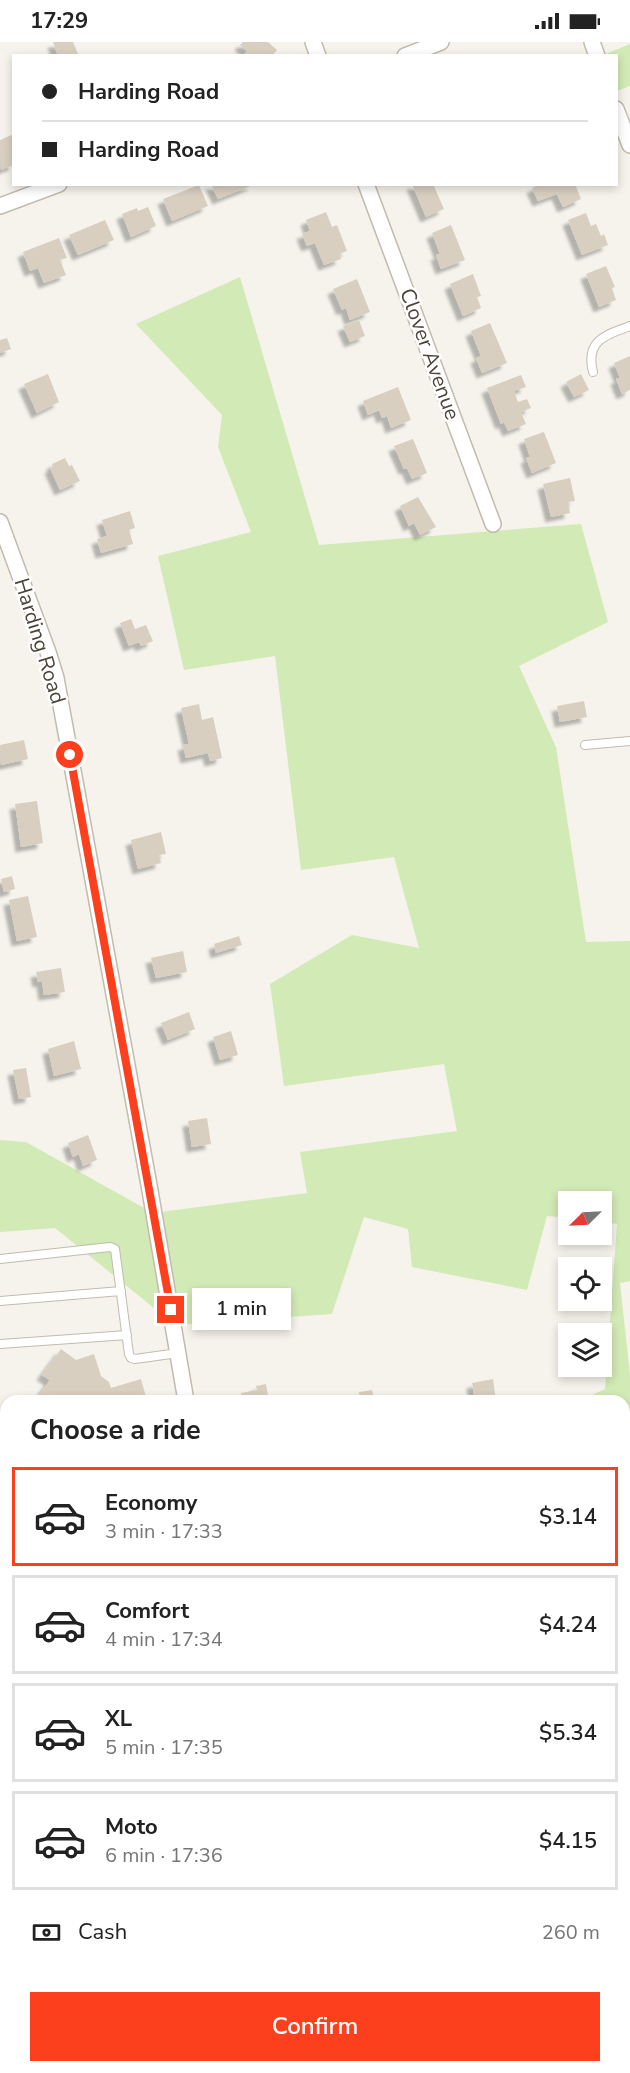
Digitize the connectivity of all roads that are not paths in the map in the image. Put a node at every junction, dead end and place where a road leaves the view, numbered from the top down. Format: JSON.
{"nodes":[{"id":1,"x":441,"y":42,"type":"edge"},
{"id":2,"x":410,"y":54,"type":"edge"},
{"id":3,"x":618,"y":114,"type":"edge"},
{"id":4,"x":630,"y":145,"type":"edge"},
{"id":5,"x":54,"y":186,"type":"edge"},
{"id":6,"x":367,"y":186,"type":"edge"},
{"id":7,"x":0,"y":206,"type":"edge"},
{"id":8,"x":630,"y":326,"type":"edge"},
{"id":9,"x":593,"y":372,"type":"dead end"},
{"id":10,"x":0,"y":522,"type":"edge"},
{"id":11,"x":493,"y":524,"type":"dead end"},
{"id":12,"x":630,"y":741,"type":"edge"},
{"id":13,"x":585,"y":745,"type":"dead end"},
{"id":14,"x":0,"y":1259,"type":"edge"},
{"id":15,"x":122,"y":1291,"type":"junction"},
{"id":16,"x":0,"y":1301,"type":"edge"},
{"id":17,"x":127,"y":1335,"type":"junction"},
{"id":18,"x":0,"y":1344,"type":"edge"},
{"id":19,"x":178,"y":1353,"type":"junction"},
{"id":20,"x":185,"y":1395,"type":"edge"}],
"edges":[{"from":1,"to":2,"type":"street"},
{"from":3,"to":4,"type":"street"},
{"from":5,"to":7,"type":"street"},
{"from":6,"to":11,"type":"street","name":"Clover Avenue"},
{"from":8,"to":9,"type":"lane"},
{"from":10,"to":19,"type":"street","name":"Harding Road"},
{"from":12,"to":13,"type":"lane"},
{"from":14,"to":15,"type":"lane"},
{"from":15,"to":16,"type":"lane"},
{"from":15,"to":17,"type":"lane"},
{"from":17,"to":18,"type":"lane"},
{"from":17,"to":19,"type":"lane"},
{"from":19,"to":20,"type":"street","name":"Harding Road"}]}
